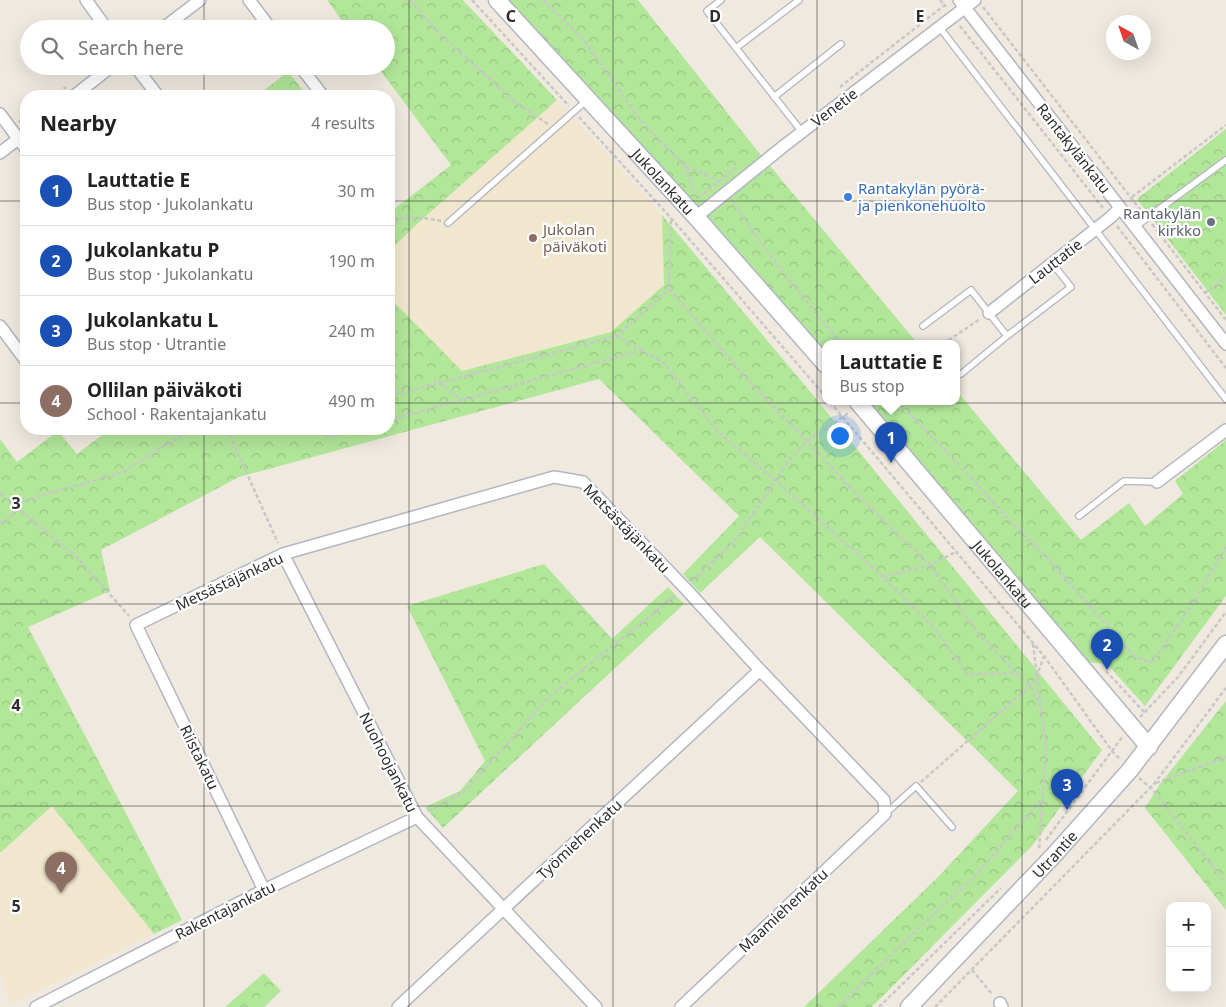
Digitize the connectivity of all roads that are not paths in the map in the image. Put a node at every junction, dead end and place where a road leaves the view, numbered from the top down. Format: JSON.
{"nodes":[{"id":1,"x":86,"y":0,"type":"edge"},
{"id":2,"x":200,"y":0,"type":"edge"},
{"id":3,"x":249,"y":0,"type":"edge"},
{"id":4,"x":497,"y":0,"type":"edge"},
{"id":5,"x":721,"y":0,"type":"edge"},
{"id":6,"x":799,"y":0,"type":"edge"},
{"id":7,"x":979,"y":3,"type":"edge"},
{"id":8,"x":962,"y":4,"type":"edge"},
{"id":9,"x":100,"y":20,"type":"edge"},
{"id":10,"x":174,"y":20,"type":"edge"},
{"id":11,"x":264,"y":20,"type":"edge"},
{"id":12,"x":940,"y":28,"type":"junction"},
{"id":13,"x":841,"y":44,"type":"dead end"},
{"id":14,"x":736,"y":48,"type":"junction"},
{"id":15,"x":101,"y":75,"type":"edge"},
{"id":16,"x":142,"y":75,"type":"edge"},
{"id":17,"x":307,"y":75,"type":"edge"},
{"id":18,"x":82,"y":90,"type":"edge"},
{"id":19,"x":153,"y":90,"type":"edge"},
{"id":20,"x":318,"y":90,"type":"edge"},
{"id":21,"x":774,"y":96,"type":"junction"},
{"id":22,"x":588,"y":99,"type":"junction"},
{"id":23,"x":0,"y":114,"type":"edge"},
{"id":24,"x":802,"y":132,"type":"junction"},
{"id":25,"x":20,"y":134,"type":"edge"},
{"id":26,"x":20,"y":138,"type":"edge"},
{"id":27,"x":0,"y":153,"type":"edge"},
{"id":28,"x":1226,"y":160,"type":"edge"},
{"id":29,"x":1120,"y":208,"type":"junction"},
{"id":30,"x":696,"y":217,"type":"junction"},
{"id":31,"x":448,"y":222,"type":"road end"},
{"id":32,"x":1135,"y":227,"type":"junction"},
{"id":33,"x":1095,"y":229,"type":"junction"},
{"id":34,"x":1052,"y":263,"type":"junction"},
{"id":35,"x":989,"y":313,"type":"junction"},
{"id":36,"x":0,"y":326,"type":"edge"},
{"id":37,"x":923,"y":326,"type":"dead end"},
{"id":38,"x":1007,"y":336,"type":"junction"},
{"id":39,"x":1226,"y":344,"type":"edge"},
{"id":40,"x":20,"y":354,"type":"edge"},
{"id":41,"x":822,"y":360,"type":"edge"},
{"id":42,"x":961,"y":374,"type":"dead end"},
{"id":43,"x":1226,"y":399,"type":"edge"},
{"id":44,"x":861,"y":405,"type":"edge"},
{"id":45,"x":1226,"y":430,"type":"edge"},
{"id":46,"x":1157,"y":482,"type":"joint"},
{"id":47,"x":1079,"y":516,"type":"dead end"},
{"id":48,"x":283,"y":554,"type":"junction"},
{"id":49,"x":136,"y":625,"type":"joint"},
{"id":50,"x":1226,"y":644,"type":"edge"},
{"id":51,"x":760,"y":670,"type":"junction"},
{"id":52,"x":1149,"y":747,"type":"junction"},
{"id":53,"x":885,"y":814,"type":"junction"},
{"id":54,"x":417,"y":817,"type":"junction"},
{"id":55,"x":952,"y":827,"type":"dead end"},
{"id":56,"x":264,"y":890,"type":"junction"},
{"id":57,"x":504,"y":908,"type":"junction"},
{"id":58,"x":36,"y":1007,"type":"edge"},
{"id":59,"x":398,"y":1007,"type":"edge"},
{"id":60,"x":596,"y":1007,"type":"edge"},
{"id":61,"x":681,"y":1007,"type":"edge"},
{"id":62,"x":909,"y":1007,"type":"edge"}],
"edges":[{"from":1,"to":9,"type":"street"},
{"from":2,"to":10,"type":"street"},
{"from":3,"to":11,"type":"street"},
{"from":4,"to":22,"type":"main road","name":"Jukolankatu"},
{"from":5,"to":14,"type":"lane"},
{"from":6,"to":14,"type":"lane"},
{"from":7,"to":8,"type":"street","name":"Venetie"},
{"from":8,"to":12,"type":"street","name":"Venetie"},
{"from":8,"to":29,"type":"street","name":"Rantakylänkatu"},
{"from":12,"to":24,"type":"street","name":"Venetie"},
{"from":12,"to":33,"type":"lane"},
{"from":13,"to":21,"type":"lane"},
{"from":14,"to":21,"type":"lane"},
{"from":15,"to":18,"type":"street"},
{"from":16,"to":19,"type":"street"},
{"from":17,"to":20,"type":"street"},
{"from":21,"to":24,"type":"lane"},
{"from":22,"to":30,"type":"main road","name":"Jukolankatu"},
{"from":22,"to":31,"type":"lane"},
{"from":23,"to":25,"type":"street"},
{"from":24,"to":30,"type":"street","name":"Venetie"},
{"from":26,"to":27,"type":"street"},
{"from":28,"to":32,"type":"lane"},
{"from":29,"to":32,"type":"street","name":"Rantakylänkatu"},
{"from":29,"to":33,"type":"street","name":"Lauttatie"},
{"from":30,"to":41,"type":"main road","name":"Jukolankatu"},
{"from":32,"to":39,"type":"street","name":"Rantakylänkatu"},
{"from":33,"to":34,"type":"street","name":"Lauttatie"},
{"from":33,"to":43,"type":"lane"},
{"from":34,"to":35,"type":"street","name":"Lauttatie"},
{"from":34,"to":38,"type":"lane"},
{"from":35,"to":37,"type":"lane"},
{"from":35,"to":38,"type":"lane"},
{"from":36,"to":40,"type":"street"},
{"from":38,"to":42,"type":"lane"},
{"from":44,"to":52,"type":"main road","name":"Jukolankatu"},
{"from":45,"to":46,"type":"street"},
{"from":46,"to":47,"type":"lane"},
{"from":48,"to":49,"type":"street","name":"Metsästäjänkatu"},
{"from":48,"to":51,"type":"street","name":"Metsästäjänkatu"},
{"from":48,"to":54,"type":"street","name":"Nuohoojankatu"},
{"from":49,"to":56,"type":"street","name":"Riistakatu"},
{"from":50,"to":52,"type":"main road","name":"Utrantie"},
{"from":51,"to":53,"type":"street","name":"Metsästäjänkatu"},
{"from":51,"to":57,"type":"street","name":"Työmiehenkatu"},
{"from":52,"to":62,"type":"main road","name":"Utrantie"},
{"from":53,"to":55,"type":"lane"},
{"from":53,"to":61,"type":"street","name":"Maamiehenkatu"},
{"from":54,"to":56,"type":"street","name":"Rakentajankatu"},
{"from":54,"to":57,"type":"street","name":"Nuohoojankatu"},
{"from":56,"to":58,"type":"street","name":"Rakentajankatu"},
{"from":57,"to":59,"type":"street","name":"Työmiehenkatu"},
{"from":57,"to":60,"type":"street","name":"Nuohoojankatu"}]}
